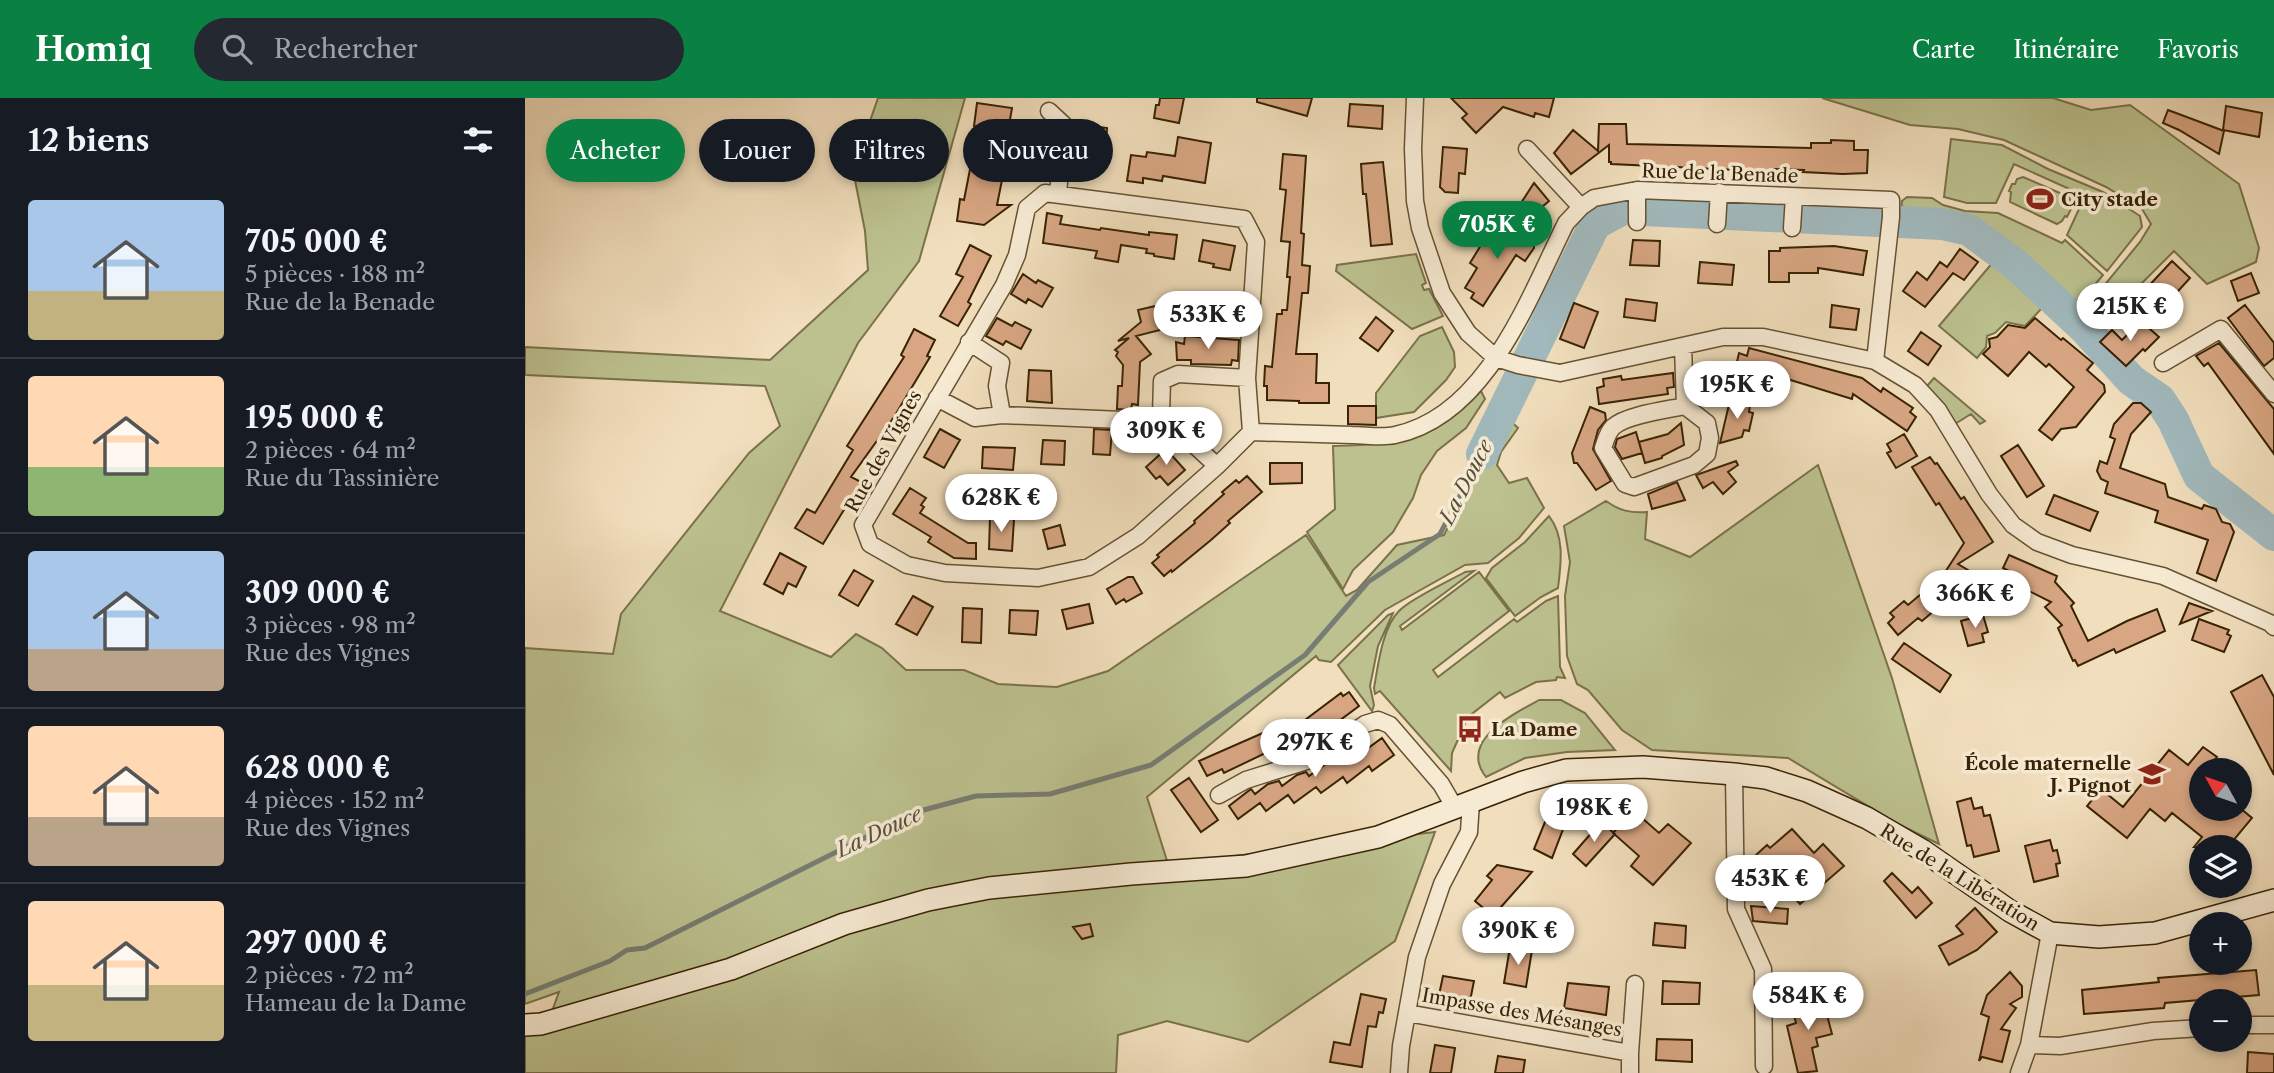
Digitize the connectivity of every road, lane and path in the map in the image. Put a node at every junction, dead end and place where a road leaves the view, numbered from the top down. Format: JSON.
{"nodes":[{"id":1,"x":1415,"y":98,"type":"edge"},
{"id":2,"x":1049,"y":111,"type":"dead end"},
{"id":3,"x":1527,"y":149,"type":"dead end"},
{"id":4,"x":1058,"y":194,"type":"junction"},
{"id":5,"x":1637,"y":196,"type":"junction"},
{"id":6,"x":1794,"y":197,"type":"junction"},
{"id":7,"x":1718,"y":199,"type":"junction"},
{"id":8,"x":1581,"y":207,"type":"junction"},
{"id":9,"x":1793,"y":221,"type":"dead end"},
{"id":10,"x":1637,"y":222,"type":"dead end"},
{"id":11,"x":1717,"y":224,"type":"dead end"},
{"id":12,"x":969,"y":342,"type":"junction"},
{"id":13,"x":1683,"y":346,"type":"junction"},
{"id":14,"x":1496,"y":358,"type":"junction"},
{"id":15,"x":1875,"y":361,"type":"junction"},
{"id":16,"x":2163,"y":363,"type":"dead end"},
{"id":17,"x":1247,"y":378,"type":"junction"},
{"id":18,"x":2274,"y":394,"type":"edge"},
{"id":19,"x":937,"y":398,"type":"junction"},
{"id":20,"x":1685,"y":406,"type":"junction"},
{"id":21,"x":1161,"y":414,"type":"junction"},
{"id":22,"x":1002,"y":415,"type":"junction"},
{"id":23,"x":1251,"y":432,"type":"junction"},
{"id":24,"x":1217,"y":466,"type":"junction"},
{"id":25,"x":2274,"y":627,"type":"edge"},
{"id":26,"x":1734,"y":774,"type":"junction"},
{"id":27,"x":1219,"y":795,"type":"dead end"},
{"id":28,"x":1463,"y":805,"type":"junction"},
{"id":29,"x":2274,"y":900,"type":"edge"},
{"id":30,"x":2050,"y":933,"type":"junction"},
{"id":31,"x":1635,"y":984,"type":"dead end"},
{"id":32,"x":1407,"y":1013,"type":"junction"},
{"id":33,"x":525,"y":1025,"type":"edge"},
{"id":34,"x":2252,"y":1025,"type":"edge"},
{"id":35,"x":2274,"y":1025,"type":"edge"},
{"id":36,"x":2189,"y":1029,"type":"edge"},
{"id":37,"x":2029,"y":1045,"type":"junction"},
{"id":38,"x":1630,"y":1053,"type":"junction"},
{"id":39,"x":1764,"y":1066,"type":"dead end"},
{"id":40,"x":1399,"y":1073,"type":"edge"},
{"id":41,"x":1630,"y":1073,"type":"edge"},
{"id":42,"x":2018,"y":1073,"type":"edge"}],
"edges":[{"from":1,"to":14,"type":"street"},
{"from":2,"to":4,"type":"street"},
{"from":3,"to":8,"type":"street"},
{"from":4,"to":12,"type":"street","name":"Rue des Vignes"},
{"from":4,"to":17,"type":"street"},
{"from":5,"to":7,"type":"street","name":"Rue de la Benade"},
{"from":5,"to":8,"type":"street","name":"Rue de la Benade"},
{"from":5,"to":10,"type":"street"},
{"from":6,"to":7,"type":"street","name":"Rue de la Benade"},
{"from":6,"to":9,"type":"street"},
{"from":6,"to":15,"type":"street","name":"Rue de la Benade"},
{"from":7,"to":11,"type":"street"},
{"from":8,"to":14,"type":"street"},
{"from":12,"to":19,"type":"street","name":"Rue des Vignes"},
{"from":12,"to":22,"type":"street"},
{"from":13,"to":14,"type":"street"},
{"from":13,"to":15,"type":"street"},
{"from":13,"to":20,"type":"street"},
{"from":14,"to":23,"type":"street"},
{"from":15,"to":25,"type":"street"},
{"from":16,"to":18,"type":"street"},
{"from":17,"to":21,"type":"street"},
{"from":17,"to":23,"type":"street"},
{"from":19,"to":22,"type":"street"},
{"from":19,"to":24,"type":"street","name":"Rue des Vignes"},
{"from":20,"to":20,"type":"street"},
{"from":21,"to":22,"type":"street"},
{"from":21,"to":24,"type":"street"},
{"from":23,"to":24,"type":"street","name":"Rue des Vignes"},
{"from":26,"to":28,"type":"street","name":"Rue de la Libération"},
{"from":26,"to":30,"type":"street","name":"Rue de la Libération"},
{"from":26,"to":39,"type":"street"},
{"from":27,"to":28,"type":"street"},
{"from":28,"to":32,"type":"street"},
{"from":28,"to":33,"type":"street","name":"Rue de la Libération"},
{"from":29,"to":30,"type":"street","name":"Rue de la Libération"},
{"from":30,"to":37,"type":"street"},
{"from":31,"to":38,"type":"street","name":"Impasse des Mésanges"},
{"from":32,"to":38,"type":"street","name":"Impasse des Mésanges"},
{"from":32,"to":40,"type":"street"},
{"from":34,"to":35,"type":"street"},
{"from":36,"to":37,"type":"street"},
{"from":37,"to":42,"type":"street"},
{"from":38,"to":41,"type":"street","name":"Impasse des Mésanges"}]}
